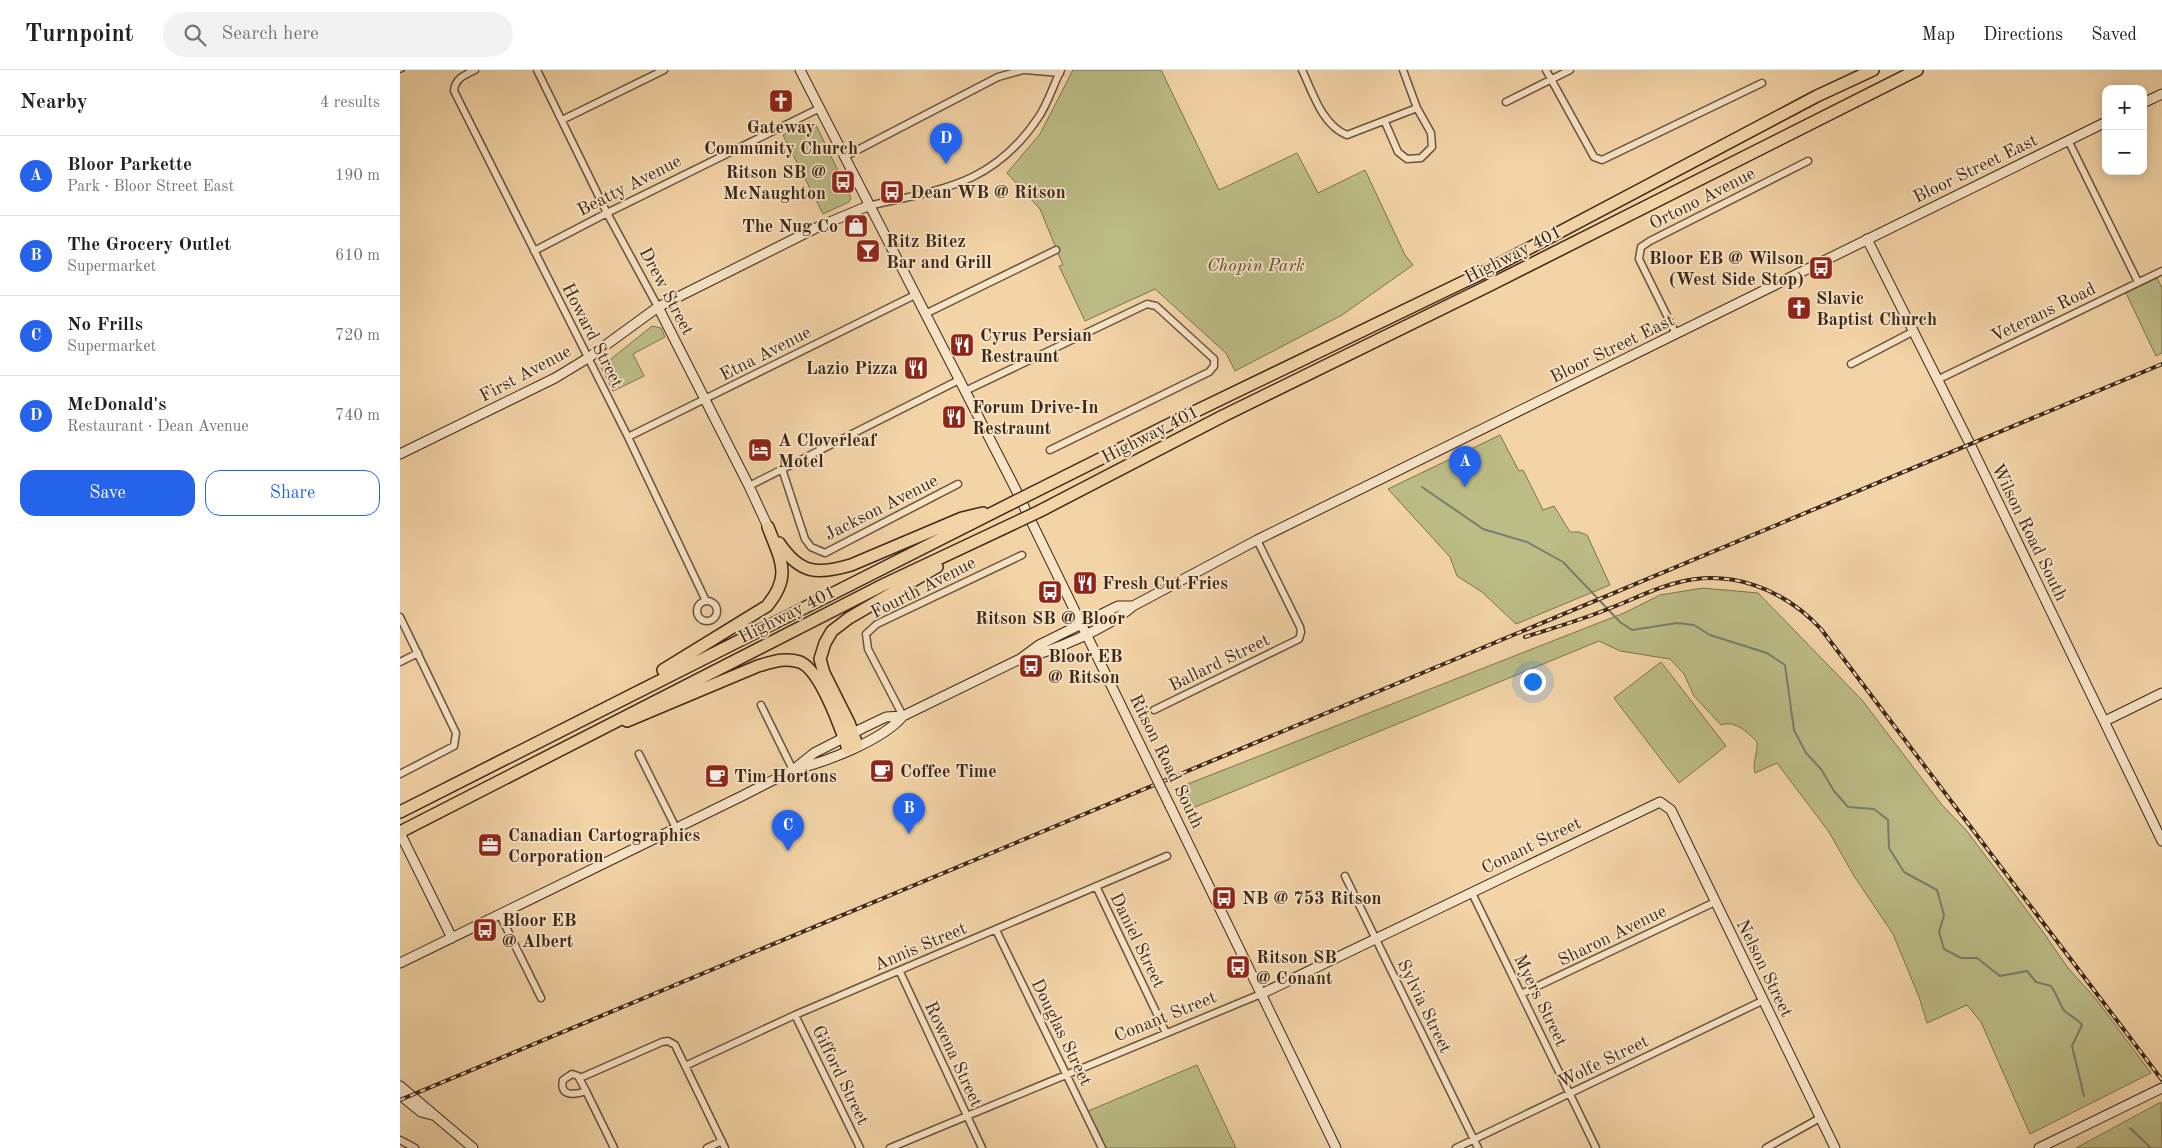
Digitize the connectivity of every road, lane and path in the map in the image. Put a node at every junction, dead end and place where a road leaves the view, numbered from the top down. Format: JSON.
{"nodes":[{"id":1,"x":476,"y":70,"type":"edge"},
{"id":2,"x":537,"y":70,"type":"edge"},
{"id":3,"x":664,"y":70,"type":"edge"},
{"id":4,"x":800,"y":70,"type":"edge"},
{"id":5,"x":1024,"y":70,"type":"edge"},
{"id":6,"x":1302,"y":70,"type":"edge"},
{"id":7,"x":1403,"y":70,"type":"edge"},
{"id":8,"x":1546,"y":70,"type":"edge"},
{"id":9,"x":1570,"y":70,"type":"edge"},
{"id":10,"x":1873,"y":70,"type":"edge"},
{"id":11,"x":1917,"y":70,"type":"edge"},
{"id":12,"x":1922,"y":70,"type":"edge"},
{"id":13,"x":1061,"y":71,"type":"edge"},
{"id":14,"x":1550,"y":80,"type":"junction"},
{"id":15,"x":1895,"y":80,"type":"junction"},
{"id":16,"x":1762,"y":83,"type":"dead end"},
{"id":17,"x":2162,"y":94,"type":"edge"},
{"id":18,"x":2147,"y":101,"type":"edge"},
{"id":19,"x":1506,"y":102,"type":"dead end"},
{"id":20,"x":820,"y":108,"type":"junction"},
{"id":21,"x":1417,"y":108,"type":"junction"},
{"id":22,"x":562,"y":120,"type":"junction"},
{"id":23,"x":1385,"y":122,"type":"junction"},
{"id":24,"x":2102,"y":124,"type":"edge"},
{"id":25,"x":2068,"y":140,"type":"junction"},
{"id":26,"x":844,"y":157,"type":"junction"},
{"id":27,"x":1808,"y":161,"type":"dead end"},
{"id":28,"x":868,"y":206,"type":"junction"},
{"id":29,"x":607,"y":213,"type":"junction"},
{"id":30,"x":1867,"y":239,"type":"junction"},
{"id":31,"x":1056,"y":250,"type":"dead end"},
{"id":32,"x":534,"y":251,"type":"junction"},
{"id":33,"x":2162,"y":271,"type":"edge"},
{"id":34,"x":2138,"y":282,"type":"junction"},
{"id":35,"x":915,"y":295,"type":"junction"},
{"id":36,"x":658,"y":307,"type":"junction"},
{"id":37,"x":925,"y":314,"type":"junction"},
{"id":38,"x":1914,"y":331,"type":"junction"},
{"id":39,"x":1676,"y":334,"type":"junction"},
{"id":40,"x":588,"y":358,"type":"junction"},
{"id":41,"x":1850,"y":364,"type":"dead end"},
{"id":42,"x":959,"y":380,"type":"junction"},
{"id":43,"x":1937,"y":380,"type":"junction"},
{"id":44,"x":965,"y":391,"type":"junction"},
{"id":45,"x":706,"y":399,"type":"junction"},
{"id":46,"x":628,"y":437,"type":"junction"},
{"id":47,"x":1050,"y":450,"type":"dead end"},
{"id":48,"x":400,"y":454,"type":"edge"},
{"id":49,"x":782,"y":469,"type":"junction"},
{"id":50,"x":958,"y":484,"type":"dead end"},
{"id":51,"x":749,"y":486,"type":"junction"},
{"id":52,"x":1000,"y":509,"type":"junction"},
{"id":53,"x":768,"y":527,"type":"junction"},
{"id":54,"x":997,"y":533,"type":"junction"},
{"id":55,"x":1258,"y":540,"type":"junction"},
{"id":56,"x":1022,"y":555,"type":"dead end"},
{"id":57,"x":706,"y":601,"type":"dead end"},
{"id":58,"x":1133,"y":606,"type":"junction"},
{"id":59,"x":400,"y":617,"type":"edge"},
{"id":60,"x":1082,"y":624,"type":"junction"},
{"id":61,"x":1086,"y":634,"type":"junction"},
{"id":62,"x":418,"y":653,"type":"junction"},
{"id":63,"x":1020,"y":659,"type":"junction"},
{"id":64,"x":400,"y":662,"type":"edge"},
{"id":65,"x":2162,"y":694,"type":"edge"},
{"id":66,"x":761,"y":705,"type":"dead end"},
{"id":67,"x":603,"y":708,"type":"junction"},
{"id":68,"x":1154,"y":710,"type":"dead end"},
{"id":69,"x":903,"y":716,"type":"junction"},
{"id":70,"x":2105,"y":721,"type":"junction"},
{"id":71,"x":590,"y":734,"type":"junction"},
{"id":72,"x":848,"y":736,"type":"junction"},
{"id":73,"x":852,"y":747,"type":"junction"},
{"id":74,"x":639,"y":754,"type":"dead end"},
{"id":75,"x":793,"y":770,"type":"junction"},
{"id":76,"x":400,"y":774,"type":"edge"},
{"id":77,"x":1664,"y":804,"type":"joint"},
{"id":78,"x":400,"y":812,"type":"edge"},
{"id":79,"x":676,"y":828,"type":"junction"},
{"id":80,"x":400,"y":833,"type":"edge"},
{"id":81,"x":2162,"y":841,"type":"edge"},
{"id":82,"x":1168,"y":856,"type":"dead end"},
{"id":83,"x":1345,"y":876,"type":"dead end"},
{"id":84,"x":1096,"y":886,"type":"junction"},
{"id":85,"x":1472,"y":892,"type":"junction"},
{"id":86,"x":1715,"y":902,"type":"junction"},
{"id":87,"x":500,"y":915,"type":"junction"},
{"id":88,"x":996,"y":930,"type":"junction"},
{"id":89,"x":452,"y":938,"type":"junction"},
{"id":90,"x":1376,"y":939,"type":"junction"},
{"id":91,"x":400,"y":963,"type":"edge"},
{"id":92,"x":900,"y":972,"type":"junction"},
{"id":93,"x":1261,"y":994,"type":"junction"},
{"id":94,"x":1521,"y":994,"type":"junction"},
{"id":95,"x":541,"y":998,"type":"dead end"},
{"id":96,"x":1762,"y":1001,"type":"junction"},
{"id":97,"x":796,"y":1015,"type":"junction"},
{"id":98,"x":1166,"y":1033,"type":"junction"},
{"id":99,"x":685,"y":1066,"type":"junction"},
{"id":100,"x":1066,"y":1074,"type":"junction"},
{"id":101,"x":580,"y":1078,"type":"junction"},
{"id":102,"x":400,"y":1086,"type":"edge"},
{"id":103,"x":2162,"y":1088,"type":"edge"},
{"id":104,"x":586,"y":1091,"type":"junction"},
{"id":105,"x":1569,"y":1094,"type":"junction"},
{"id":106,"x":400,"y":1095,"type":"edge"},
{"id":107,"x":432,"y":1115,"type":"junction"},
{"id":108,"x":967,"y":1116,"type":"junction"},
{"id":109,"x":1820,"y":1118,"type":"junction"},
{"id":110,"x":1474,"y":1139,"type":"junction"},
{"id":111,"x":400,"y":1140,"type":"edge"},
{"id":112,"x":724,"y":1145,"type":"edge"},
{"id":113,"x":415,"y":1148,"type":"edge"},
{"id":114,"x":473,"y":1148,"type":"edge"},
{"id":115,"x":614,"y":1148,"type":"edge"},
{"id":116,"x":707,"y":1148,"type":"edge"},
{"id":117,"x":860,"y":1148,"type":"edge"},
{"id":118,"x":890,"y":1148,"type":"edge"},
{"id":119,"x":982,"y":1148,"type":"edge"},
{"id":120,"x":1102,"y":1148,"type":"edge"},
{"id":121,"x":1336,"y":1148,"type":"edge"},
{"id":122,"x":1456,"y":1148,"type":"edge"},
{"id":123,"x":1478,"y":1148,"type":"edge"},
{"id":124,"x":1596,"y":1148,"type":"edge"},
{"id":125,"x":1766,"y":1148,"type":"edge"},
{"id":126,"x":1835,"y":1148,"type":"edge"},
{"id":127,"x":2039,"y":1148,"type":"edge"}],
"edges":[{"from":1,"to":32,"type":"street","name":"Howard Street"},
{"from":2,"to":22,"type":"street","name":"Drew Street"},
{"from":3,"to":22,"type":"street"},
{"from":4,"to":20,"type":"main road","name":"Ritson Road South"},
{"from":5,"to":13,"type":"street"},
{"from":5,"to":26,"type":"street"},
{"from":6,"to":23,"type":"street"},
{"from":7,"to":21,"type":"street"},
{"from":8,"to":14,"type":"street"},
{"from":9,"to":14,"type":"street"},
{"from":10,"to":52,"type":"highway","name":"Highway 401","bridge":true},
{"from":11,"to":15,"type":"highway","name":"Highway 401"},
{"from":12,"to":15,"type":"highway"},
{"from":13,"to":28,"type":"street"},
{"from":14,"to":16,"type":"street"},
{"from":14,"to":19,"type":"street"},
{"from":15,"to":54,"type":"highway","name":"Highway 401","bridge":true},
{"from":17,"to":18,"type":"main road"},
{"from":20,"to":26,"type":"main road","name":"Ritson Road South"},
{"from":20,"to":29,"type":"street","name":"Beatty Avenue"},
{"from":21,"to":23,"type":"street"},
{"from":21,"to":23,"type":"street"},
{"from":22,"to":29,"type":"street","name":"Drew Street"},
{"from":24,"to":25,"type":"main road","name":"Bloor Street East"},
{"from":25,"to":30,"type":"main road","name":"Bloor Street East"},
{"from":25,"to":34,"type":"street"},
{"from":26,"to":28,"type":"main road","name":"Ritson Road South"},
{"from":27,"to":39,"type":"street","name":"Ortono Avenue"},
{"from":28,"to":35,"type":"main road","name":"Ritson Road South"},
{"from":28,"to":36,"type":"main road","name":"First Avenue"},
{"from":29,"to":32,"type":"street","name":"Beatty Avenue"},
{"from":29,"to":36,"type":"street","name":"Drew Street"},
{"from":30,"to":38,"type":"main road","name":"Wilson Road South"},
{"from":30,"to":39,"type":"main road","name":"Bloor Street East"},
{"from":31,"to":37,"type":"street"},
{"from":32,"to":40,"type":"street","name":"Howard Street"},
{"from":33,"to":34,"type":"street","name":"Veterans Road"},
{"from":34,"to":43,"type":"street","name":"Veterans Road"},
{"from":35,"to":37,"type":"main road","name":"Ritson Road South"},
{"from":35,"to":45,"type":"street","name":"Etna Avenue"},
{"from":36,"to":40,"type":"main road","name":"First Avenue"},
{"from":36,"to":45,"type":"main road","name":"Drew Street"},
{"from":37,"to":42,"type":"main road","name":"Ritson Road South"},
{"from":38,"to":41,"type":"street"},
{"from":38,"to":43,"type":"main road","name":"Wilson Road South"},
{"from":39,"to":55,"type":"main road","name":"Bloor Street East"},
{"from":40,"to":46,"type":"street","name":"Howard Street"},
{"from":40,"to":48,"type":"main road","name":"First Avenue"},
{"from":42,"to":44,"type":"main road","name":"Ritson Road South"},
{"from":42,"to":49,"type":"street"},
{"from":43,"to":70,"type":"main road","name":"Wilson Road South"},
{"from":44,"to":47,"type":"street"},
{"from":44,"to":60,"type":"main road","name":"Ritson Road South"},
{"from":45,"to":46,"type":"street","name":"Etna Avenue"},
{"from":45,"to":51,"type":"main road","name":"Drew Street"},
{"from":46,"to":57,"type":"street","name":"Howard Street"},
{"from":49,"to":50,"type":"street","name":"Jackson Avenue"},
{"from":49,"to":51,"type":"street"},
{"from":51,"to":53,"type":"main road","name":"Drew Street"},
{"from":52,"to":53,"type":"highway"},
{"from":52,"to":67,"type":"highway","name":"Highway 401"},
{"from":53,"to":67,"type":"highway"},
{"from":54,"to":71,"type":"highway","name":"Highway 401"},
{"from":54,"to":72,"type":"highway"},
{"from":55,"to":58,"type":"main road","name":"Bloor Street East"},
{"from":55,"to":68,"type":"street","name":"Ballard Street"},
{"from":56,"to":69,"type":"street","name":"Fourth Avenue"},
{"from":58,"to":60,"type":"main road","name":"Bloor Street East"},
{"from":58,"to":61,"type":"main road","name":"Bloor Street East"},
{"from":59,"to":62,"type":"street"},
{"from":60,"to":61,"type":"main road","name":"Ritson Road South"},
{"from":60,"to":63,"type":"main road","name":"Bloor Street East"},
{"from":61,"to":63,"type":"main road","name":"Bloor Street East"},
{"from":61,"to":93,"type":"main road","name":"Ritson Road South","bridge":true},
{"from":62,"to":64,"type":"street"},
{"from":62,"to":76,"type":"street"},
{"from":63,"to":69,"type":"main road","name":"Bloor Street East"},
{"from":65,"to":70,"type":"main road"},
{"from":66,"to":75,"type":"street"},
{"from":67,"to":78,"type":"highway","name":"Highway 401"},
{"from":69,"to":72,"type":"main road","name":"Bloor Street East"},
{"from":69,"to":73,"type":"main road","name":"Bloor Street East"},
{"from":70,"to":81,"type":"main road","name":"Wilson Road South"},
{"from":71,"to":72,"type":"highway"},
{"from":71,"to":80,"type":"highway","name":"Highway 401"},
{"from":72,"to":73,"type":"highway"},
{"from":72,"to":75,"type":"main road","name":"Bloor Street East"},
{"from":73,"to":75,"type":"main road","name":"Bloor Street East"},
{"from":74,"to":79,"type":"street"},
{"from":75,"to":79,"type":"main road","name":"Bloor Street East"},
{"from":77,"to":85,"type":"main road","name":"Conant Street"},
{"from":77,"to":86,"type":"main road","name":"Nelson Street"},
{"from":79,"to":87,"type":"main road","name":"Bloor Street East"},
{"from":80,"to":89,"type":"main road"},
{"from":82,"to":84,"type":"street","name":"Annis Street"},
{"from":83,"to":90,"type":"street","name":"Sylvia Street"},
{"from":84,"to":88,"type":"street","name":"Annis Street"},
{"from":84,"to":98,"type":"street","name":"Daniel Street"},
{"from":85,"to":90,"type":"main road","name":"Conant Street"},
{"from":85,"to":94,"type":"street","name":"Myers Street"},
{"from":86,"to":94,"type":"street","name":"Sharon Avenue"},
{"from":86,"to":96,"type":"main road","name":"Nelson Street"},
{"from":87,"to":89,"type":"main road","name":"Bloor Street East"},
{"from":87,"to":95,"type":"street"},
{"from":88,"to":92,"type":"street","name":"Annis Street"},
{"from":88,"to":100,"type":"street","name":"Douglas Street"},
{"from":89,"to":91,"type":"main road","name":"Bloor Street East"},
{"from":90,"to":93,"type":"main road","name":"Conant Street"},
{"from":90,"to":110,"type":"street","name":"Sylvia Street"},
{"from":92,"to":97,"type":"street","name":"Annis Street"},
{"from":92,"to":108,"type":"street","name":"Rowena Street"},
{"from":93,"to":98,"type":"street","name":"Conant Street"},
{"from":93,"to":121,"type":"main road","name":"Ritson Road South"},
{"from":94,"to":105,"type":"street","name":"Myers Street"},
{"from":96,"to":105,"type":"street","name":"Wolfe Street"},
{"from":96,"to":109,"type":"main road","name":"Nelson Street"},
{"from":97,"to":99,"type":"street","name":"Annis Street"},
{"from":97,"to":117,"type":"street","name":"Gifford Street"},
{"from":98,"to":100,"type":"street","name":"Conant Street"},
{"from":99,"to":101,"type":"street"},
{"from":99,"to":112,"type":"street"},
{"from":100,"to":108,"type":"street","name":"Conant Street"},
{"from":100,"to":120,"type":"street","name":"Douglas Street"},
{"from":101,"to":104,"type":"street"},
{"from":101,"to":104,"type":"street"},
{"from":102,"to":107,"type":"main road"},
{"from":103,"to":127,"type":"main road"},
{"from":104,"to":115,"type":"street"},
{"from":105,"to":110,"type":"street","name":"Wolfe Street"},
{"from":105,"to":124,"type":"street","name":"Myers Street"},
{"from":106,"to":107,"type":"main road"},
{"from":107,"to":114,"type":"main road"},
{"from":108,"to":118,"type":"street","name":"Conant Street"},
{"from":108,"to":119,"type":"street","name":"Rowena Street"},
{"from":109,"to":125,"type":"street"},
{"from":109,"to":126,"type":"main road","name":"Nelson Street"},
{"from":110,"to":122,"type":"street","name":"Wolfe Street"},
{"from":110,"to":123,"type":"street","name":"Sylvia Street"},
{"from":111,"to":113,"type":"street"},
{"from":112,"to":116,"type":"street"}]}
